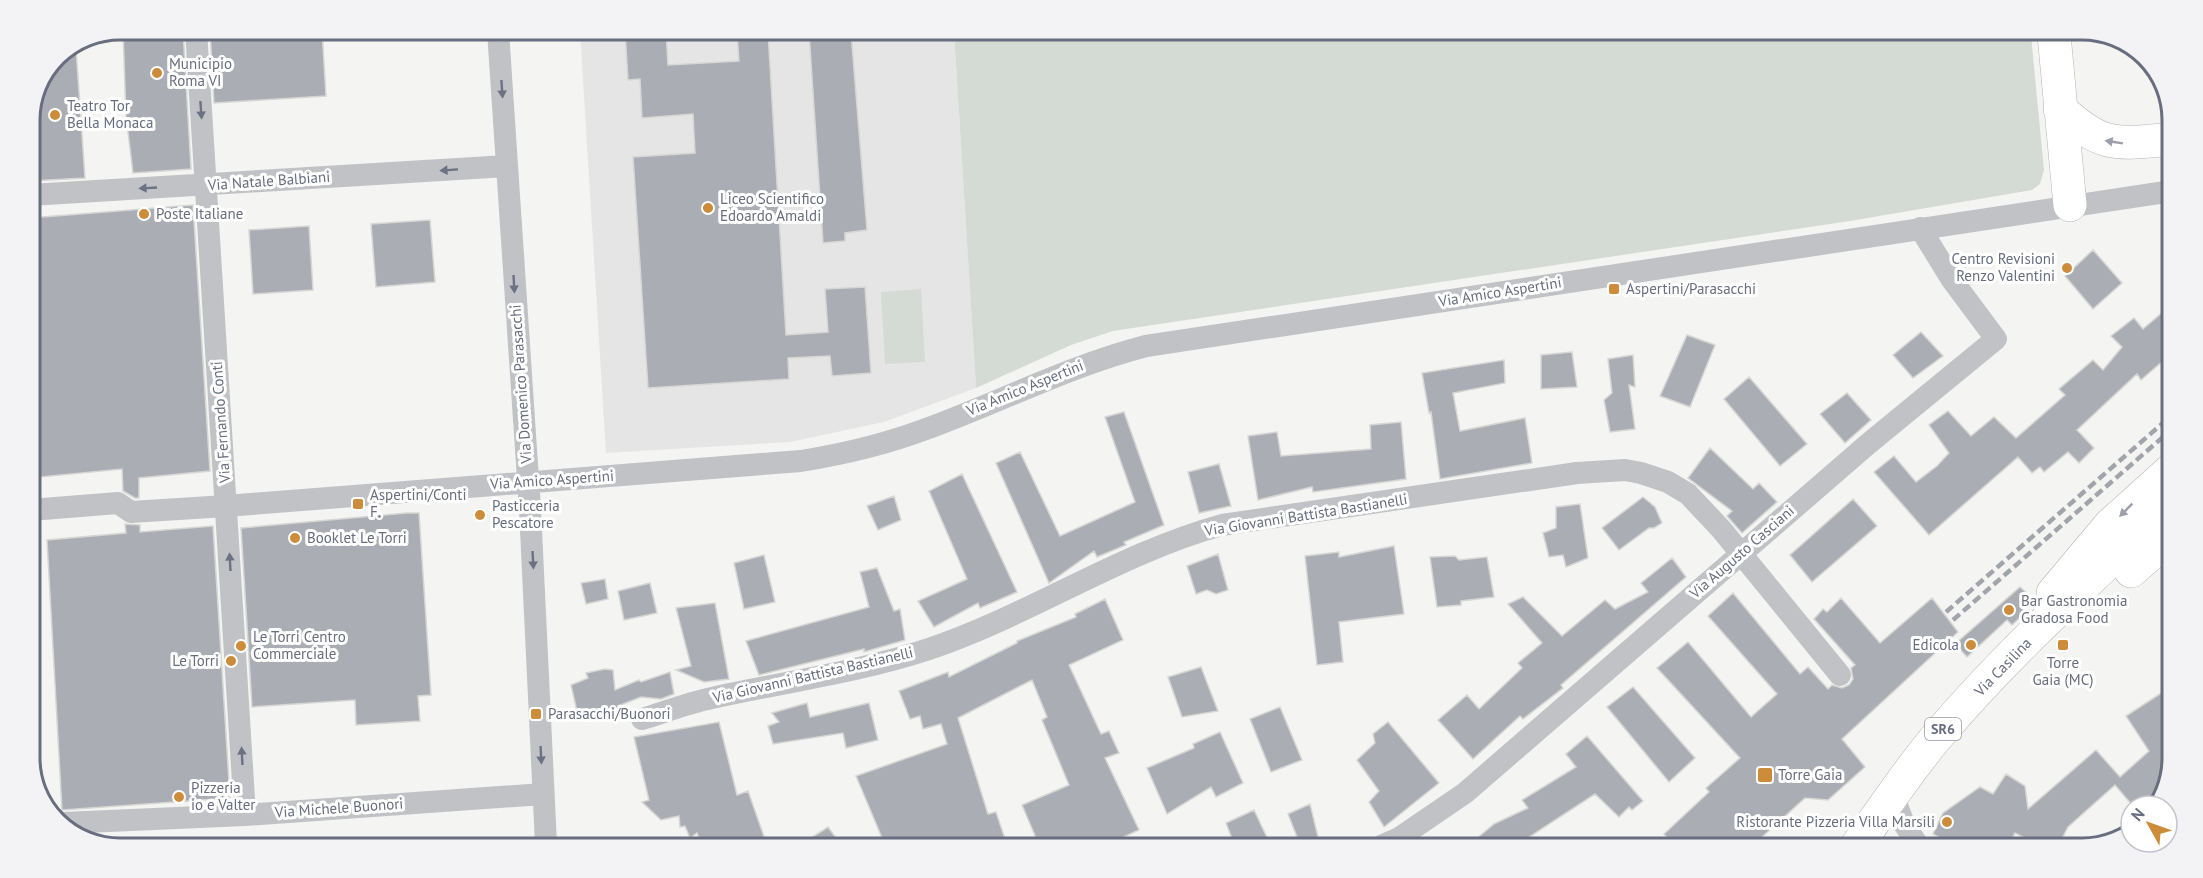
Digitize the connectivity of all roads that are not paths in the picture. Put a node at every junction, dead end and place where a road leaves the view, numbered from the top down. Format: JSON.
{"nodes":[{"id":1,"x":197,"y":40,"type":"edge"},
{"id":2,"x":499,"y":40,"type":"edge"},
{"id":3,"x":2054,"y":40,"type":"edge"},
{"id":4,"x":2060,"y":109,"type":"junction"},
{"id":5,"x":2162,"y":140,"type":"edge"},
{"id":6,"x":507,"y":166,"type":"junction"},
{"id":7,"x":206,"y":185,"type":"junction"},
{"id":8,"x":2162,"y":191,"type":"edge"},
{"id":9,"x":40,"y":194,"type":"edge"},
{"id":10,"x":2070,"y":205,"type":"junction"},
{"id":11,"x":1920,"y":228,"type":"junction"},
{"id":12,"x":2162,"y":478,"type":"edge"},
{"id":13,"x":528,"y":481,"type":"junction"},
{"id":14,"x":226,"y":506,"type":"junction"},
{"id":15,"x":41,"y":509,"type":"edge"},
{"id":16,"x":2162,"y":512,"type":"edge"},
{"id":17,"x":2162,"y":544,"type":"edge"},
{"id":18,"x":1741,"y":554,"type":"junction"},
{"id":19,"x":2000,"y":668,"type":"junction"},
{"id":20,"x":1840,"y":675,"type":"dead end"},
{"id":21,"x":642,"y":719,"type":"dead end"},
{"id":22,"x":543,"y":794,"type":"junction"},
{"id":23,"x":1893,"y":795,"type":"junction"},
{"id":24,"x":245,"y":815,"type":"junction"},
{"id":25,"x":74,"y":823,"type":"edge"},
{"id":26,"x":546,"y":838,"type":"edge"},
{"id":27,"x":1399,"y":838,"type":"edge"},
{"id":28,"x":1863,"y":838,"type":"edge"},
{"id":29,"x":1913,"y":838,"type":"edge"}],
"edges":[{"from":1,"to":7,"type":"street","name":"Via Fernando Conti","one_way":true},
{"from":2,"to":6,"type":"street","name":"Via Domenico Parasacchi","one_way":true},
{"from":3,"to":4,"type":"main road"},
{"from":5,"to":4,"type":"main road","one_way":true},
{"from":4,"to":10,"type":"main road"},
{"from":6,"to":7,"type":"street","name":"Via Natale Balbiani","one_way":true},
{"from":6,"to":13,"type":"street","name":"Via Domenico Parasacchi","one_way":true},
{"from":7,"to":9,"type":"street","name":"Via Natale Balbiani","one_way":true},
{"from":7,"to":14,"type":"street","name":"Via Fernando Conti"},
{"from":8,"to":10,"type":"street","name":"Via Amico Aspertini"},
{"from":10,"to":11,"type":"street","name":"Via Amico Aspertini"},
{"from":11,"to":13,"type":"street","name":"Via Amico Aspertini"},
{"from":11,"to":18,"type":"street","name":"Via Augusto Casciani"},
{"from":12,"to":19,"type":"main road","one_way":true},
{"from":13,"to":14,"type":"street","name":"Via Amico Aspertini"},
{"from":13,"to":22,"type":"street","name":"Via Domenico Parasacchi","one_way":true},
{"from":14,"to":15,"type":"street","name":"Via Amico Aspertini"},
{"from":24,"to":14,"type":"street","name":"Via Fernando Conti","one_way":true},
{"from":16,"to":19,"type":"main road","name":"Via Casilina","number":"SR6"},
{"from":17,"to":19,"type":"main road"},
{"from":18,"to":20,"type":"street","name":"Via Giovanni Battista Bastianelli"},
{"from":18,"to":21,"type":"street","name":"Via Giovanni Battista Bastianelli"},
{"from":18,"to":27,"type":"street","name":"Via Augusto Casciani"},
{"from":19,"to":23,"type":"main road","name":"Via Casilina","number":"SR6"},
{"from":22,"to":24,"type":"street","name":"Via Michele Buonori"},
{"from":22,"to":26,"type":"street","name":"Via Domenico Parasacchi"},
{"from":23,"to":28,"type":"main road","name":"Via Casilina","number":"SR6"},
{"from":23,"to":29,"type":"street"},
{"from":24,"to":25,"type":"street","name":"Via Michele Buonori"}]}
